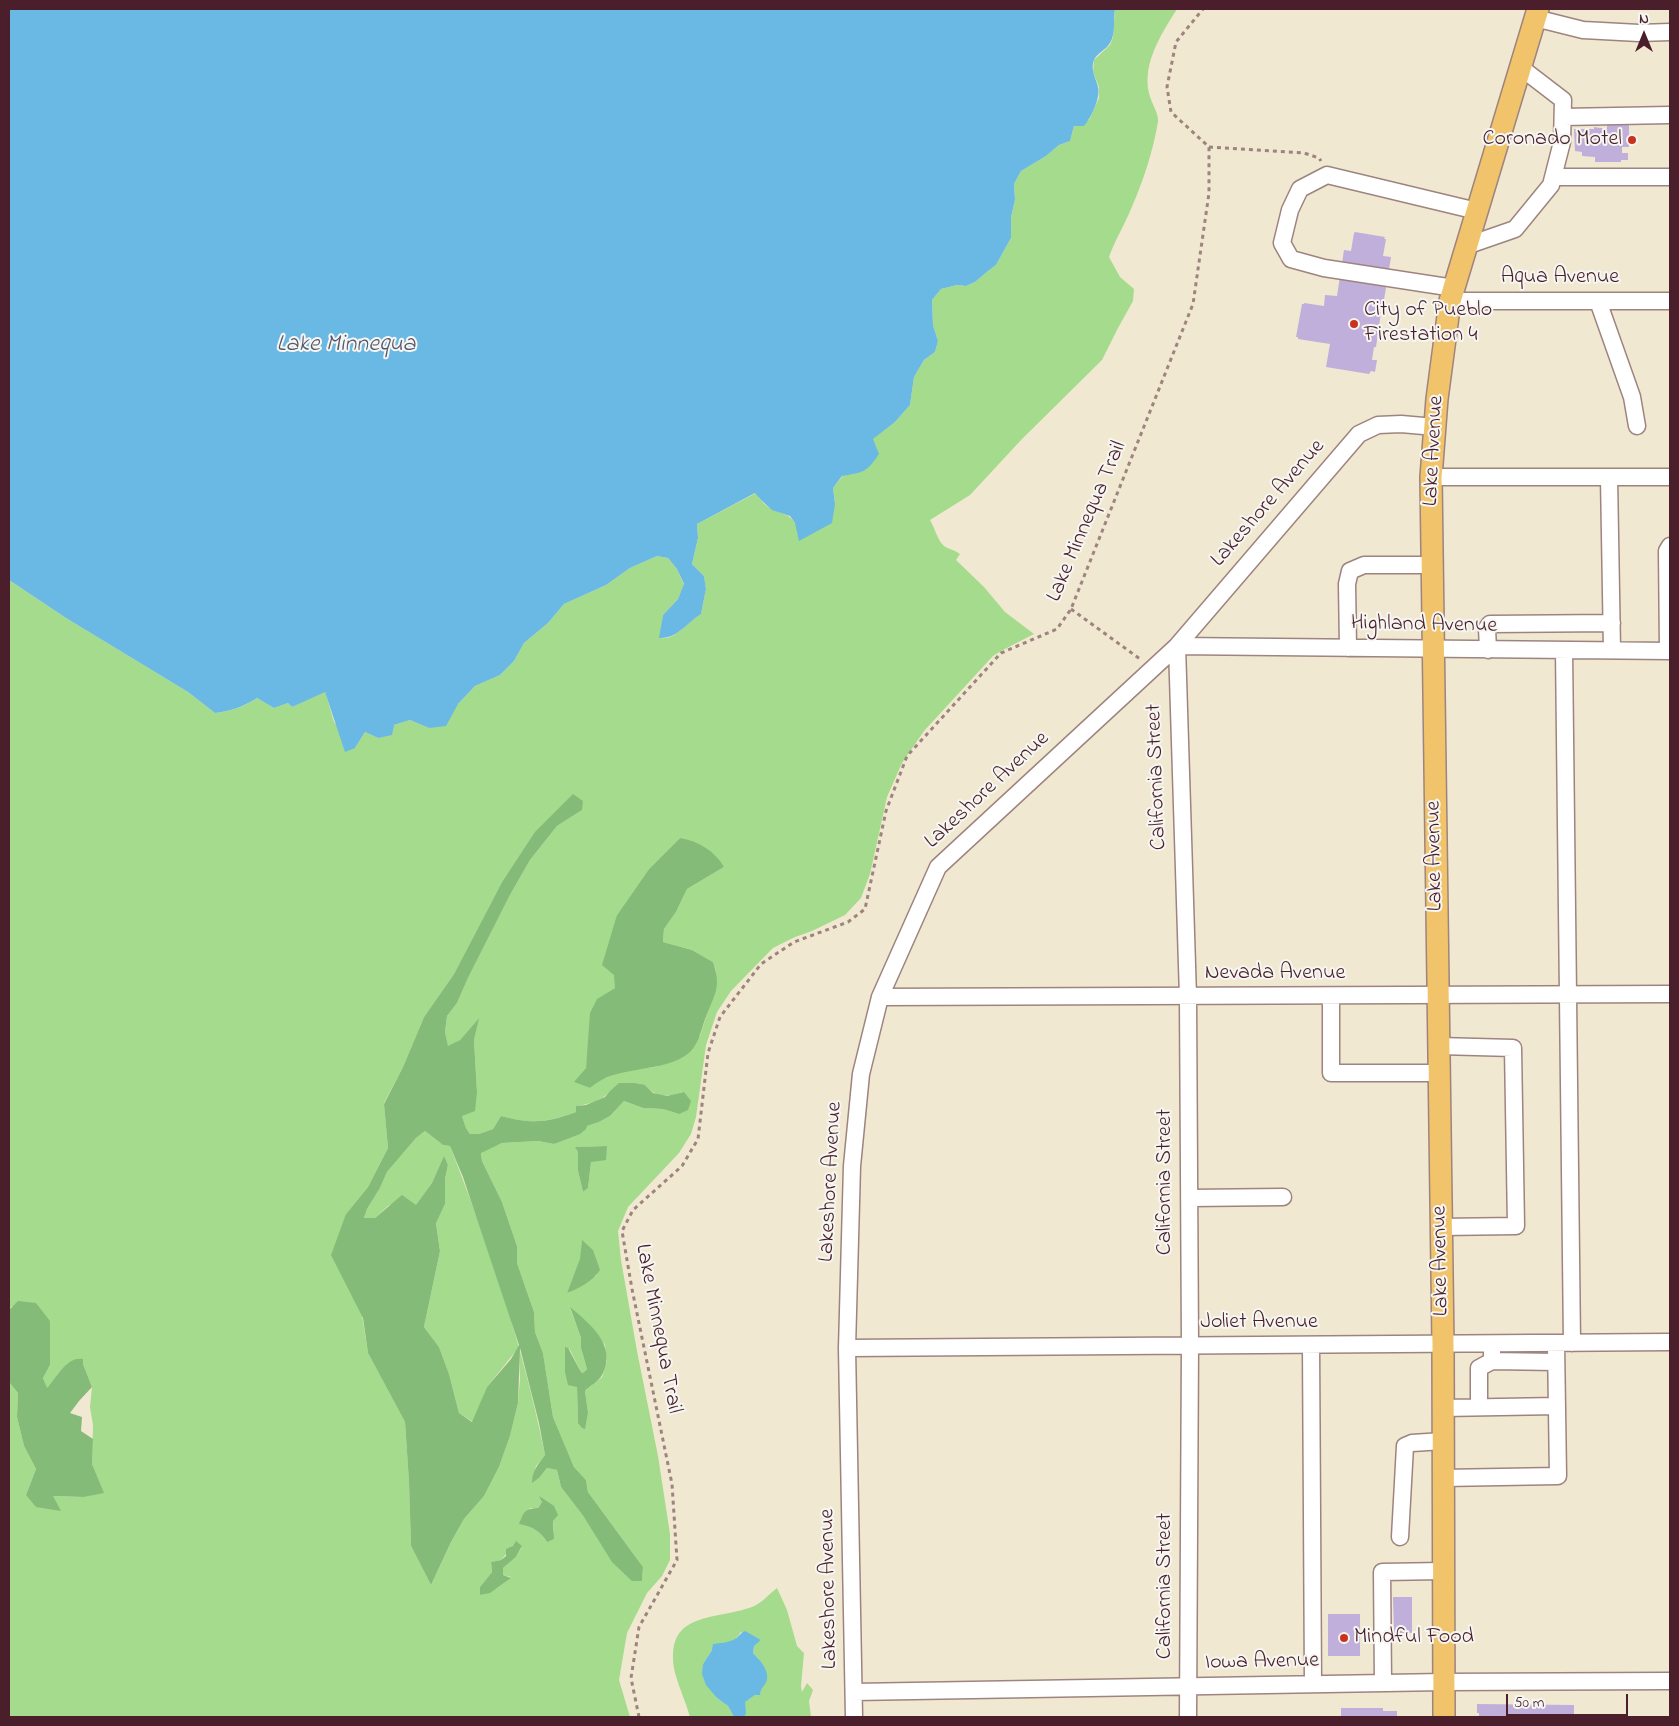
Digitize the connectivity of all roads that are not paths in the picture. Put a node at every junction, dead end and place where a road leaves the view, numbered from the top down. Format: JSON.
{"nodes":[{"id":1,"x":1536,"y":14,"type":"edge"},
{"id":2,"x":1670,"y":32,"type":"edge"},
{"id":3,"x":1520,"y":67,"type":"junction"},
{"id":4,"x":1670,"y":115,"type":"edge"},
{"id":5,"x":1563,"y":117,"type":"junction"},
{"id":6,"x":1553,"y":177,"type":"junction"},
{"id":7,"x":1670,"y":177,"type":"edge"},
{"id":8,"x":1477,"y":211,"type":"junction"},
{"id":9,"x":1466,"y":246,"type":"junction"},
{"id":10,"x":1452,"y":294,"type":"junction"},
{"id":11,"x":1598,"y":301,"type":"junction"},
{"id":12,"x":1670,"y":301,"type":"edge"},
{"id":13,"x":1638,"y":426,"type":"dead end"},
{"id":14,"x":1435,"y":427,"type":"junction"},
{"id":15,"x":1431,"y":477,"type":"junction"},
{"id":16,"x":1609,"y":477,"type":"junction"},
{"id":17,"x":1670,"y":477,"type":"edge"},
{"id":18,"x":1670,"y":546,"type":"edge"},
{"id":19,"x":1432,"y":565,"type":"junction"},
{"id":20,"x":1612,"y":623,"type":"junction"},
{"id":21,"x":1177,"y":646,"type":"junction"},
{"id":22,"x":1348,"y":648,"type":"junction"},
{"id":23,"x":1433,"y":649,"type":"junction"},
{"id":24,"x":1488,"y":650,"type":"junction"},
{"id":25,"x":1564,"y":650,"type":"junction"},
{"id":26,"x":1612,"y":650,"type":"junction"},
{"id":27,"x":1669,"y":651,"type":"edge"},
{"id":28,"x":1670,"y":994,"type":"edge"},
{"id":29,"x":1568,"y":995,"type":"junction"},
{"id":30,"x":1331,"y":996,"type":"junction"},
{"id":31,"x":1438,"y":996,"type":"junction"},
{"id":32,"x":1188,"y":997,"type":"junction"},
{"id":33,"x":880,"y":998,"type":"junction"},
{"id":34,"x":1439,"y":1046,"type":"junction"},
{"id":35,"x":1439,"y":1073,"type":"junction"},
{"id":36,"x":1283,"y":1197,"type":"dead end"},
{"id":37,"x":1189,"y":1198,"type":"junction"},
{"id":38,"x":1441,"y":1227,"type":"junction"},
{"id":39,"x":1670,"y":1342,"type":"edge"},
{"id":40,"x":1564,"y":1343,"type":"junction"},
{"id":41,"x":1443,"y":1344,"type":"junction"},
{"id":42,"x":1492,"y":1344,"type":"junction"},
{"id":43,"x":1311,"y":1345,"type":"junction"},
{"id":44,"x":1190,"y":1346,"type":"junction"},
{"id":45,"x":847,"y":1348,"type":"junction"},
{"id":46,"x":1492,"y":1361,"type":"junction"},
{"id":47,"x":1556,"y":1362,"type":"junction"},
{"id":48,"x":1557,"y":1406,"type":"junction"},
{"id":49,"x":1479,"y":1407,"type":"junction"},
{"id":50,"x":1443,"y":1408,"type":"junction"},
{"id":51,"x":1443,"y":1441,"type":"junction"},
{"id":52,"x":1443,"y":1478,"type":"junction"},
{"id":53,"x":1400,"y":1537,"type":"dead end"},
{"id":54,"x":1443,"y":1571,"type":"junction"},
{"id":55,"x":1670,"y":1681,"type":"edge"},
{"id":56,"x":1444,"y":1682,"type":"junction"},
{"id":57,"x":1383,"y":1683,"type":"junction"},
{"id":58,"x":1313,"y":1684,"type":"junction"},
{"id":59,"x":1187,"y":1687,"type":"junction"},
{"id":60,"x":854,"y":1692,"type":"junction"},
{"id":61,"x":854,"y":1717,"type":"edge"},
{"id":62,"x":1188,"y":1717,"type":"edge"},
{"id":63,"x":1444,"y":1717,"type":"edge"}],
"edges":[{"from":1,"to":2,"type":"street"},
{"from":1,"to":3,"type":"main road","name":"Lake Avenue"},
{"from":3,"to":5,"type":"street"},
{"from":3,"to":8,"type":"main road","name":"Lake Avenue"},
{"from":4,"to":5,"type":"street"},
{"from":5,"to":6,"type":"street"},
{"from":6,"to":7,"type":"street"},
{"from":6,"to":9,"type":"street"},
{"from":8,"to":9,"type":"main road","name":"Lake Avenue"},
{"from":8,"to":10,"type":"street","name":"Aqua Avenue"},
{"from":9,"to":10,"type":"main road","name":"Lake Avenue"},
{"from":10,"to":11,"type":"street","name":"Aqua Avenue"},
{"from":10,"to":14,"type":"main road","name":"Lake Avenue"},
{"from":11,"to":12,"type":"street","name":"Aqua Avenue"},
{"from":11,"to":13,"type":"street"},
{"from":14,"to":15,"type":"main road","name":"Lake Avenue"},
{"from":14,"to":21,"type":"street","name":"Lakeshore Avenue"},
{"from":15,"to":16,"type":"street"},
{"from":15,"to":19,"type":"main road","name":"Lake Avenue"},
{"from":16,"to":17,"type":"street"},
{"from":16,"to":20,"type":"street"},
{"from":18,"to":27,"type":"street"},
{"from":19,"to":22,"type":"street"},
{"from":19,"to":23,"type":"main road","name":"Lake Avenue"},
{"from":20,"to":24,"type":"street"},
{"from":20,"to":26,"type":"street"},
{"from":21,"to":22,"type":"street","name":"Highland Avenue"},
{"from":21,"to":32,"type":"street","name":"California Street"},
{"from":21,"to":33,"type":"street","name":"Lakeshore Avenue"},
{"from":22,"to":23,"type":"street","name":"Highland Avenue"},
{"from":23,"to":24,"type":"street","name":"Highland Avenue"},
{"from":23,"to":31,"type":"main road","name":"Lake Avenue"},
{"from":24,"to":25,"type":"street","name":"Highland Avenue"},
{"from":25,"to":26,"type":"street","name":"Highland Avenue"},
{"from":25,"to":29,"type":"street"},
{"from":26,"to":27,"type":"street","name":"Highland Avenue"},
{"from":28,"to":29,"type":"street","name":"Nevada Avenue"},
{"from":29,"to":31,"type":"street","name":"Nevada Avenue"},
{"from":29,"to":40,"type":"street"},
{"from":30,"to":31,"type":"street","name":"Nevada Avenue"},
{"from":30,"to":32,"type":"street","name":"Nevada Avenue"},
{"from":30,"to":35,"type":"street"},
{"from":31,"to":34,"type":"main road","name":"Lake Avenue"},
{"from":32,"to":33,"type":"street","name":"Nevada Avenue"},
{"from":32,"to":37,"type":"street","name":"California Street"},
{"from":33,"to":45,"type":"street","name":"Lakeshore Avenue"},
{"from":34,"to":35,"type":"main road","name":"Lake Avenue"},
{"from":34,"to":38,"type":"street"},
{"from":35,"to":38,"type":"main road","name":"Lake Avenue"},
{"from":36,"to":37,"type":"street"},
{"from":37,"to":44,"type":"street","name":"California Street"},
{"from":38,"to":41,"type":"main road","name":"Lake Avenue"},
{"from":39,"to":40,"type":"street","name":"Joliet Avenue"},
{"from":40,"to":42,"type":"street","name":"Joliet Avenue"},
{"from":40,"to":47,"type":"street"},
{"from":41,"to":42,"type":"street","name":"Joliet Avenue"},
{"from":41,"to":43,"type":"street","name":"Joliet Avenue"},
{"from":41,"to":50,"type":"main road","name":"Lake Avenue"},
{"from":42,"to":46,"type":"street"},
{"from":43,"to":44,"type":"street","name":"Joliet Avenue"},
{"from":43,"to":58,"type":"street"},
{"from":44,"to":45,"type":"street","name":"Joliet Avenue"},
{"from":44,"to":59,"type":"street","name":"California Street"},
{"from":45,"to":60,"type":"street","name":"Lakeshore Avenue"},
{"from":46,"to":47,"type":"street"},
{"from":46,"to":49,"type":"street"},
{"from":47,"to":48,"type":"street"},
{"from":48,"to":49,"type":"street"},
{"from":48,"to":52,"type":"street"},
{"from":49,"to":50,"type":"street"},
{"from":50,"to":51,"type":"main road","name":"Lake Avenue"},
{"from":51,"to":52,"type":"main road","name":"Lake Avenue"},
{"from":51,"to":53,"type":"street"},
{"from":52,"to":54,"type":"main road","name":"Lake Avenue"},
{"from":54,"to":56,"type":"main road","name":"Lake Avenue"},
{"from":54,"to":57,"type":"street"},
{"from":55,"to":56,"type":"street","name":"Iowa Avenue"},
{"from":56,"to":57,"type":"street","name":"Iowa Avenue"},
{"from":56,"to":63,"type":"main road","name":"Lake Avenue"},
{"from":57,"to":58,"type":"street","name":"Iowa Avenue"},
{"from":58,"to":59,"type":"street","name":"Iowa Avenue"},
{"from":59,"to":60,"type":"street","name":"Iowa Avenue"},
{"from":59,"to":62,"type":"street","name":"California Street"},
{"from":60,"to":61,"type":"street","name":"Lakeshore Avenue"}]}
